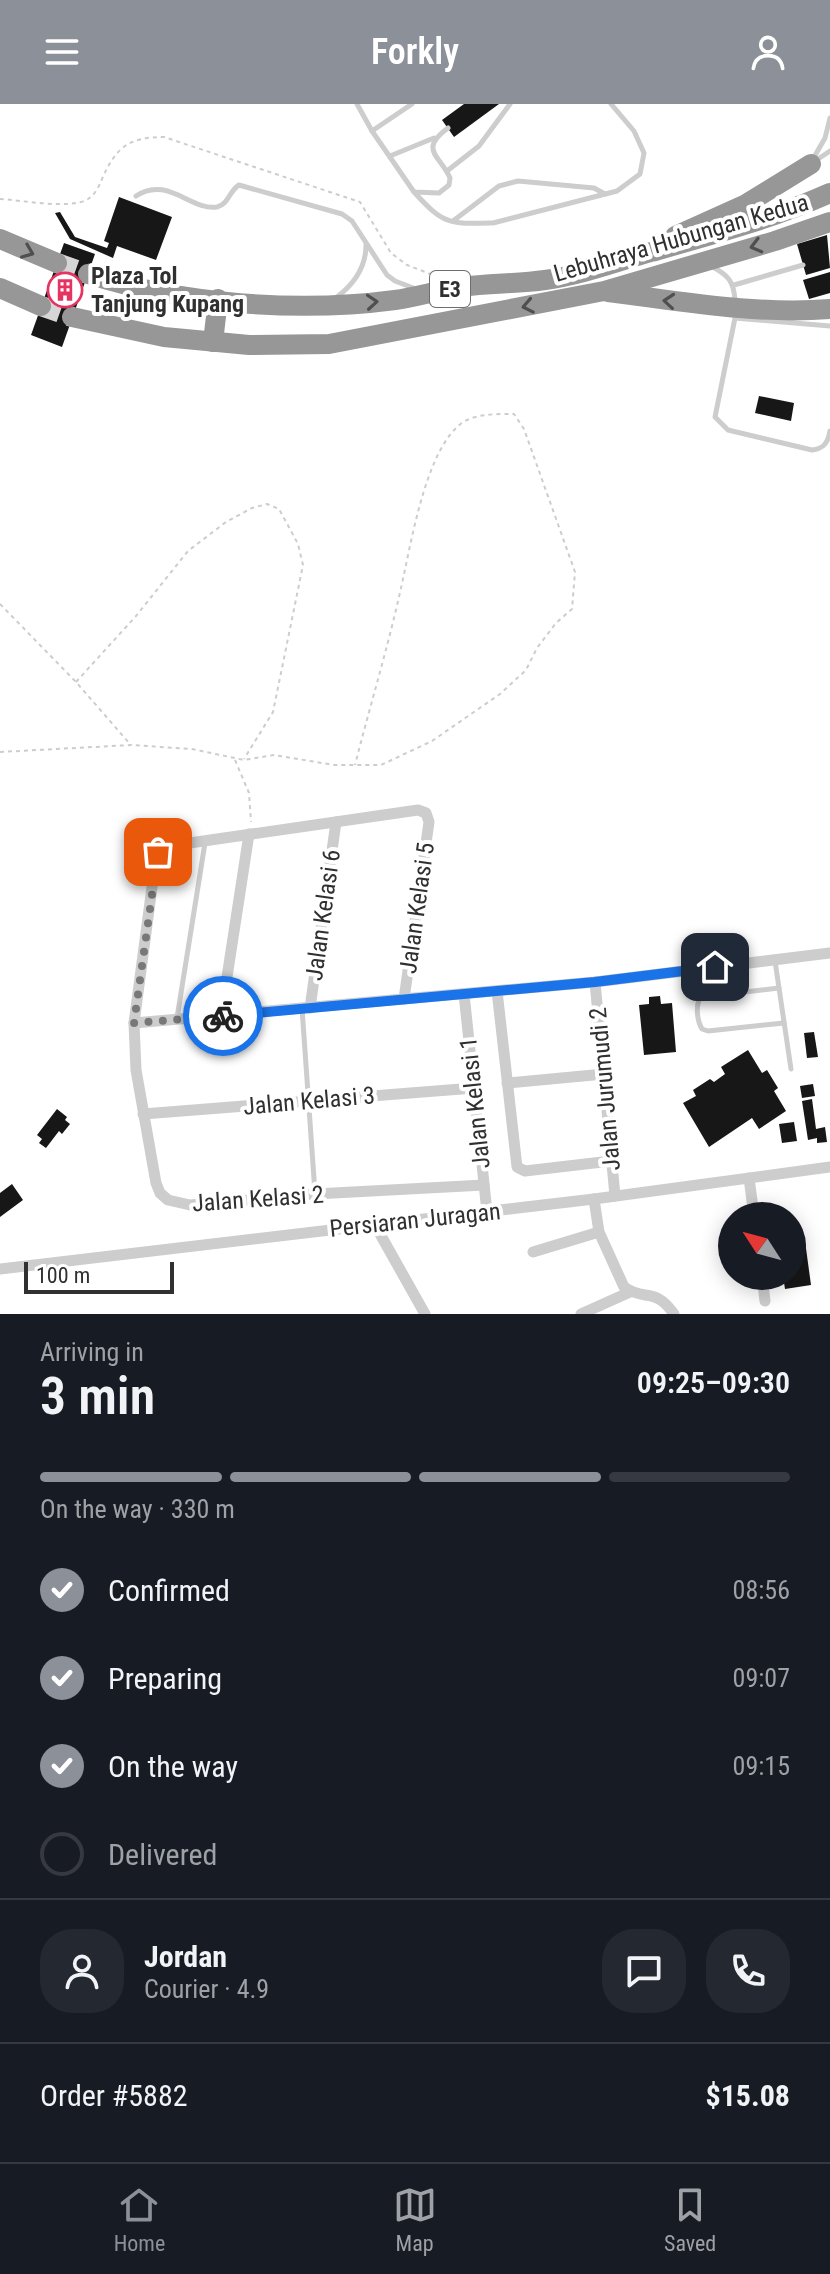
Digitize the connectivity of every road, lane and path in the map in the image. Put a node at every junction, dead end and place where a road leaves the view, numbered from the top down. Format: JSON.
{"nodes":[{"id":1,"x":357,"y":104,"type":"edge"},
{"id":2,"x":412,"y":104,"type":"edge"},
{"id":3,"x":510,"y":104,"type":"edge"},
{"id":4,"x":611,"y":104,"type":"edge"},
{"id":5,"x":830,"y":118,"type":"edge"},
{"id":6,"x":448,"y":128,"type":"dead end"},
{"id":7,"x":372,"y":131,"type":"junction"},
{"id":8,"x":435,"y":137,"type":"junction"},
{"id":9,"x":830,"y":151,"type":"edge"},
{"id":10,"x":113,"y":156,"type":"dead end"},
{"id":11,"x":390,"y":156,"type":"junction"},
{"id":12,"x":811,"y":164,"type":"junction"},
{"id":13,"x":447,"y":171,"type":"junction"},
{"id":14,"x":414,"y":192,"type":"junction"},
{"id":15,"x":830,"y":193,"type":"edge"},
{"id":16,"x":606,"y":194,"type":"junction"},
{"id":17,"x":136,"y":196,"type":"dead end"},
{"id":18,"x":0,"y":199,"type":"edge"},
{"id":19,"x":453,"y":222,"type":"junction"},
{"id":20,"x":830,"y":222,"type":"edge"},
{"id":21,"x":0,"y":239,"type":"edge"},
{"id":22,"x":366,"y":245,"type":"junction"},
{"id":23,"x":632,"y":258,"type":"junction"},
{"id":24,"x":702,"y":261,"type":"junction"},
{"id":25,"x":57,"y":263,"type":"tunnel mouth"},
{"id":26,"x":803,"y":265,"type":"dead end"},
{"id":27,"x":88,"y":274,"type":"tunnel mouth"},
{"id":28,"x":734,"y":285,"type":"junction"},
{"id":29,"x":0,"y":288,"type":"edge"},
{"id":30,"x":604,"y":291,"type":"junction"},
{"id":31,"x":430,"y":293,"type":"junction"},
{"id":32,"x":218,"y":299,"type":"junction"},
{"id":33,"x":327,"y":305,"type":"junction"},
{"id":34,"x":41,"y":306,"type":"tunnel mouth"},
{"id":35,"x":830,"y":309,"type":"edge"},
{"id":36,"x":735,"y":312,"type":"junction"},
{"id":37,"x":72,"y":317,"type":"tunnel mouth"},
{"id":38,"x":830,"y":326,"type":"edge"},
{"id":39,"x":213,"y":342,"type":"junction"},
{"id":40,"x":830,"y":431,"type":"edge"},
{"id":41,"x":0,"y":604,"type":"edge"},
{"id":42,"x":76,"y":682,"type":"junction"},
{"id":43,"x":131,"y":745,"type":"junction"},
{"id":44,"x":0,"y":752,"type":"edge"},
{"id":45,"x":234,"y":759,"type":"junction"},
{"id":46,"x":244,"y":760,"type":"junction"},
{"id":47,"x":355,"y":765,"type":"junction"},
{"id":48,"x":336,"y":822,"type":"junction"},
{"id":49,"x":249,"y":834,"type":"junction"},
{"id":50,"x":205,"y":840,"type":"junction"},
{"id":51,"x":830,"y":953,"type":"edge"},
{"id":52,"x":775,"y":960,"type":"junction"},
{"id":53,"x":595,"y":982,"type":"junction"},
{"id":54,"x":779,"y":988,"type":"junction"},
{"id":55,"x":497,"y":991,"type":"junction"},
{"id":56,"x":464,"y":994,"type":"junction"},
{"id":57,"x":404,"y":999,"type":"junction"},
{"id":58,"x":306,"y":1008,"type":"junction"},
{"id":59,"x":221,"y":1016,"type":"junction"},
{"id":60,"x":177,"y":1019,"type":"junction"},
{"id":61,"x":134,"y":1023,"type":"junction"},
{"id":62,"x":784,"y":1023,"type":"junction"},
{"id":63,"x":791,"y":1069,"type":"dead end"},
{"id":64,"x":604,"y":1074,"type":"junction"},
{"id":65,"x":507,"y":1083,"type":"junction"},
{"id":66,"x":474,"y":1088,"type":"junction"},
{"id":67,"x":308,"y":1101,"type":"junction"},
{"id":68,"x":143,"y":1114,"type":"junction"},
{"id":69,"x":611,"y":1161,"type":"junction"},
{"id":70,"x":830,"y":1167,"type":"edge"},
{"id":71,"x":749,"y":1178,"type":"junction"},
{"id":72,"x":484,"y":1185,"type":"junction"},
{"id":73,"x":315,"y":1194,"type":"junction"},
{"id":74,"x":615,"y":1196,"type":"junction"},
{"id":75,"x":594,"y":1199,"type":"junction"},
{"id":76,"x":752,"y":1202,"type":"edge"},
{"id":77,"x":487,"y":1212,"type":"junction"},
{"id":78,"x":375,"y":1225,"type":"junction"},
{"id":79,"x":599,"y":1232,"type":"junction"},
{"id":80,"x":533,"y":1252,"type":"dead end"},
{"id":81,"x":0,"y":1269,"type":"edge"},
{"id":82,"x":764,"y":1290,"type":"edge"},
{"id":83,"x":630,"y":1292,"type":"junction"},
{"id":84,"x":765,"y":1301,"type":"dead end"},
{"id":85,"x":425,"y":1314,"type":"edge"},
{"id":86,"x":581,"y":1314,"type":"edge"},
{"id":87,"x":674,"y":1314,"type":"edge"}],
"edges":[{"from":1,"to":7,"type":"lane"},
{"from":2,"to":7,"type":"lane"},
{"from":3,"to":13,"type":"lane"},
{"from":4,"to":16,"type":"lane"},
{"from":5,"to":12,"type":"lane"},
{"from":6,"to":8,"type":"lane"},
{"from":7,"to":11,"type":"lane"},
{"from":8,"to":11,"type":"lane"},
{"from":8,"to":13,"type":"lane"},
{"from":9,"to":12,"type":"lane"},
{"from":10,"to":18,"type":"path"},
{"from":11,"to":14,"type":"lane"},
{"from":12,"to":23,"type":"highway"},
{"from":13,"to":14,"type":"lane"},
{"from":14,"to":19,"type":"lane"},
{"from":15,"to":23,"type":"highway","name":"Lebuhraya Hubungan Kedua","number":"E3"},
{"from":16,"to":19,"type":"lane"},
{"from":16,"to":19,"type":"lane"},
{"from":17,"to":22,"type":"lane"},
{"from":20,"to":24,"type":"highway","name":"Lebuhraya Hubungan Kedua","number":"E3","one_way":true},
{"from":21,"to":25,"type":"highway","one_way":true},
{"from":22,"to":31,"type":"lane"},
{"from":22,"to":33,"type":"lane"},
{"from":23,"to":31,"type":"highway","name":"Lebuhraya Hubungan Kedua","number":"E3"},
{"from":24,"to":28,"type":"lane"},
{"from":24,"to":30,"type":"highway","name":"Lebuhraya Hubungan Kedua","number":"E3"},
{"from":26,"to":28,"type":"lane"},
{"from":27,"to":32,"type":"highway","name":"Lebuhraya Hubungan Kedua","number":"E3"},
{"from":28,"to":36,"type":"lane"},
{"from":29,"to":34,"type":"highway"},
{"from":36,"to":30,"type":"highway","one_way":true},
{"from":30,"to":39,"type":"highway","name":"Lebuhraya Hubungan Kedua","number":"E3","one_way":true},
{"from":33,"to":31,"type":"highway","name":"Lebuhraya Hubungan Kedua","number":"E3","one_way":true},
{"from":32,"to":33,"type":"highway","name":"Lebuhraya Hubungan Kedua","number":"E3"},
{"from":32,"to":39,"type":"highway"},
{"from":35,"to":36,"type":"highway"},
{"from":36,"to":38,"type":"lane"},
{"from":36,"to":40,"type":"lane"},
{"from":37,"to":39,"type":"highway","name":"Lebuhraya Hubungan Kedua","number":"E3"},
{"from":41,"to":42,"type":"path"},
{"from":42,"to":43,"type":"path"},
{"from":42,"to":46,"type":"path"},
{"from":43,"to":44,"type":"path"},
{"from":43,"to":45,"type":"path"},
{"from":45,"to":46,"type":"path"},
{"from":45,"to":49,"type":"path"},
{"from":46,"to":47,"type":"path"},
{"from":47,"to":47,"type":"path"},
{"from":48,"to":49,"type":"street"},
{"from":48,"to":57,"type":"street","name":"Jalan Kelasi 5"},
{"from":48,"to":58,"type":"street","name":"Jalan Kelasi 6"},
{"from":49,"to":50,"type":"street"},
{"from":49,"to":59,"type":"street"},
{"from":50,"to":60,"type":"lane"},
{"from":50,"to":61,"type":"street","name":"Jalan Kelasi 2"},
{"from":51,"to":52,"type":"street"},
{"from":52,"to":53,"type":"street"},
{"from":52,"to":54,"type":"lane"},
{"from":53,"to":55,"type":"street"},
{"from":53,"to":64,"type":"street","name":"Jalan Jurumudi 2"},
{"from":54,"to":62,"type":"lane"},
{"from":54,"to":62,"type":"lane"},
{"from":55,"to":56,"type":"street"},
{"from":55,"to":65,"type":"street"},
{"from":56,"to":57,"type":"street"},
{"from":56,"to":66,"type":"street","name":"Jalan Kelasi 1"},
{"from":57,"to":58,"type":"street"},
{"from":58,"to":59,"type":"street"},
{"from":58,"to":67,"type":"lane"},
{"from":59,"to":60,"type":"street"},
{"from":60,"to":61,"type":"street"},
{"from":61,"to":68,"type":"street","name":"Jalan Kelasi 2"},
{"from":62,"to":63,"type":"lane"},
{"from":64,"to":65,"type":"street"},
{"from":64,"to":69,"type":"street","name":"Jalan Jurumudi 2"},
{"from":65,"to":69,"type":"street"},
{"from":66,"to":67,"type":"street","name":"Jalan Kelasi 3"},
{"from":66,"to":72,"type":"street","name":"Jalan Kelasi 1"},
{"from":67,"to":68,"type":"street","name":"Jalan Kelasi 3"},
{"from":67,"to":73,"type":"lane"},
{"from":68,"to":73,"type":"street","name":"Jalan Kelasi 2"},
{"from":69,"to":74,"type":"street","name":"Jalan Jurumudi 2"},
{"from":70,"to":71,"type":"street","name":"Persiaran Juragan"},
{"from":71,"to":74,"type":"street","name":"Persiaran Juragan"},
{"from":71,"to":76,"type":"street"},
{"from":72,"to":73,"type":"street","name":"Jalan Kelasi 2"},
{"from":72,"to":77,"type":"street","name":"Jalan Kelasi 1"},
{"from":74,"to":75,"type":"street","name":"Persiaran Juragan"},
{"from":75,"to":77,"type":"street","name":"Persiaran Juragan"},
{"from":75,"to":79,"type":"street"},
{"from":77,"to":78,"type":"street","name":"Persiaran Juragan"},
{"from":78,"to":81,"type":"street","name":"Persiaran Juragan"},
{"from":78,"to":85,"type":"street"},
{"from":79,"to":80,"type":"street"},
{"from":79,"to":83,"type":"street"},
{"from":82,"to":84,"type":"street"},
{"from":83,"to":86,"type":"street"},
{"from":83,"to":87,"type":"street"}]}
